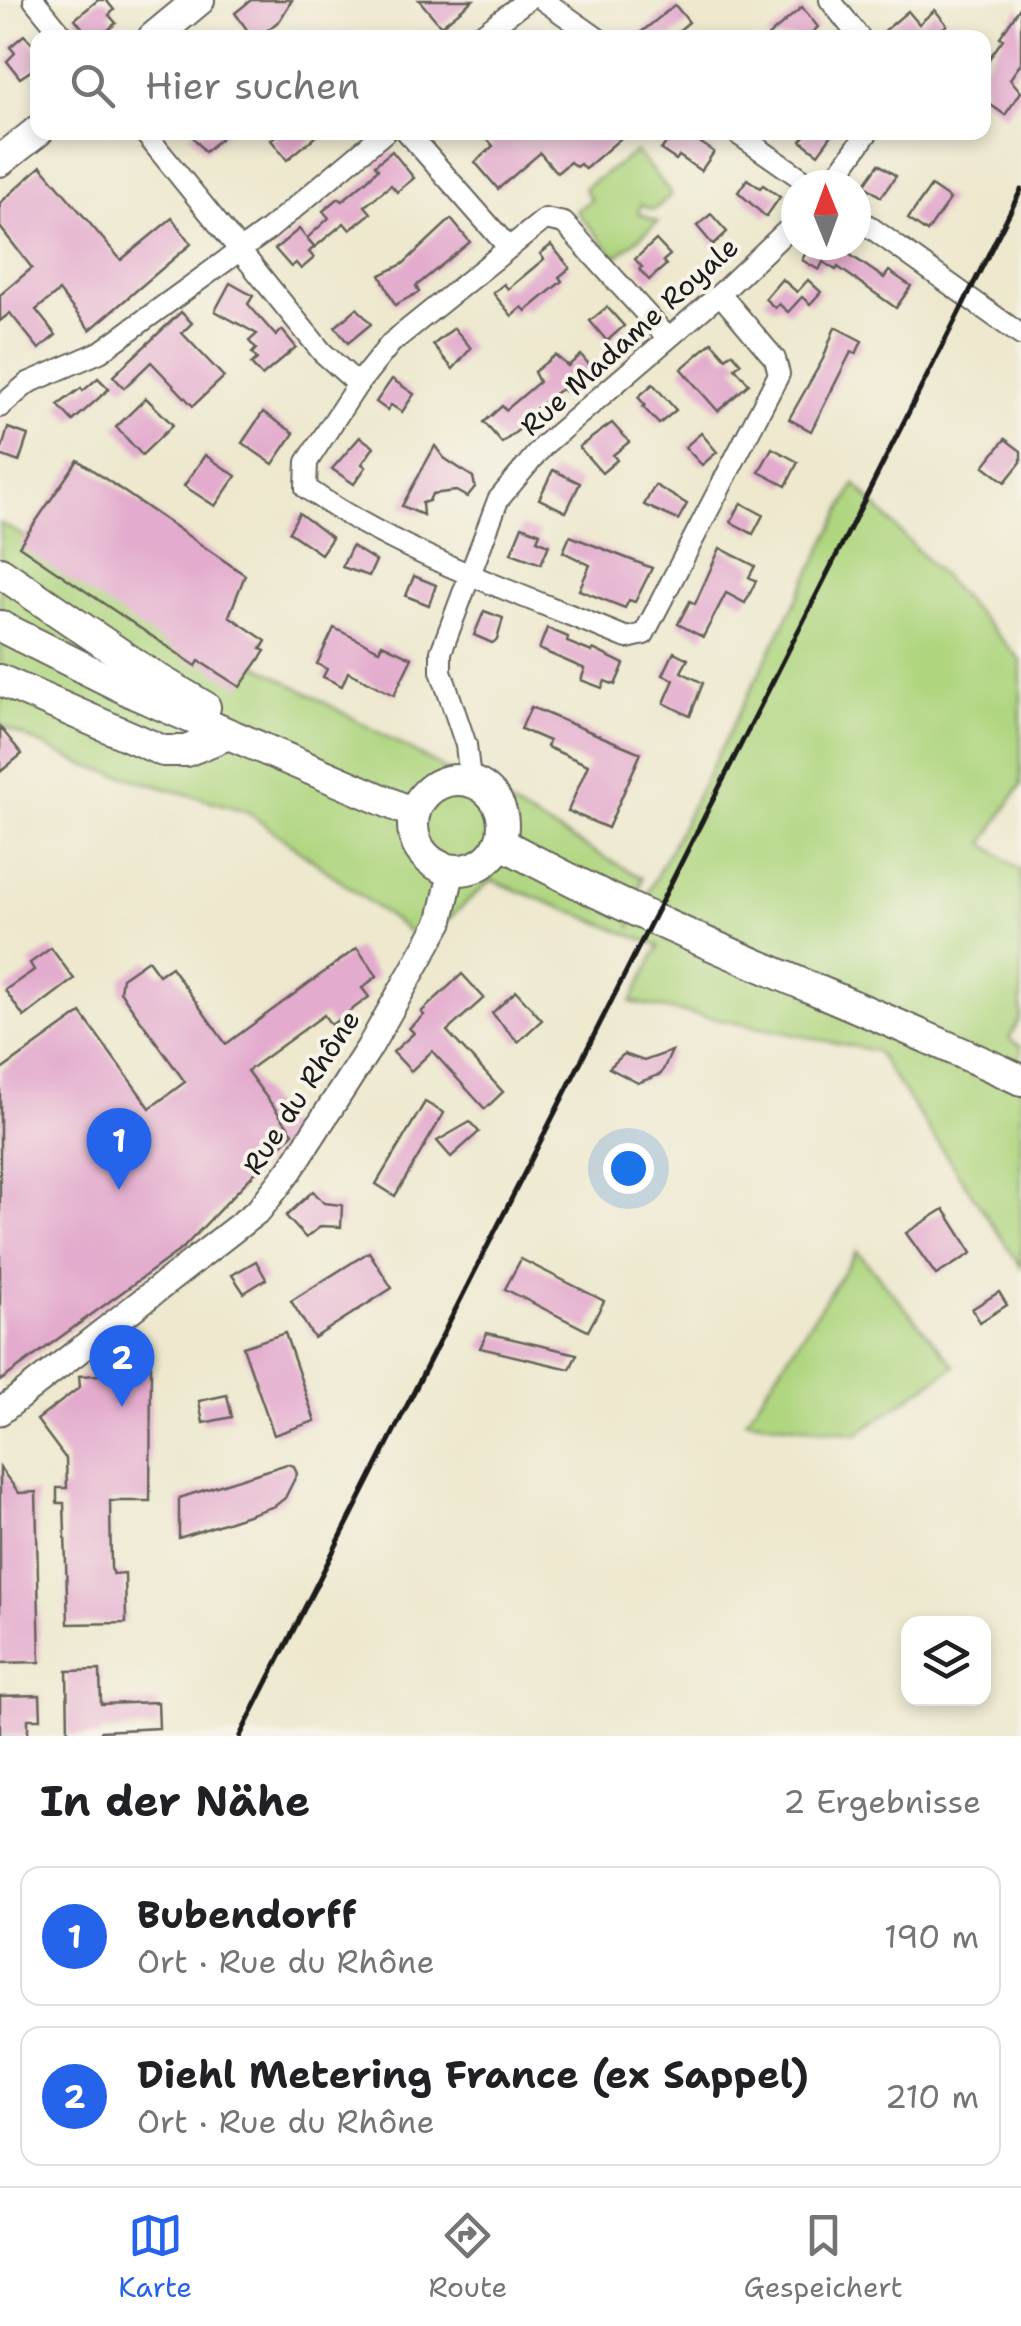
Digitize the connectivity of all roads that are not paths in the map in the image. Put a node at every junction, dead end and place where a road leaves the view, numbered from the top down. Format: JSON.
{"nodes":[{"id":1,"x":34,"y":0,"type":"edge"},
{"id":2,"x":199,"y":0,"type":"edge"},
{"id":3,"x":527,"y":0,"type":"edge"},
{"id":4,"x":544,"y":0,"type":"edge"},
{"id":5,"x":830,"y":0,"type":"edge"},
{"id":6,"x":58,"y":30,"type":"edge"},
{"id":7,"x":163,"y":30,"type":"edge"},
{"id":8,"x":488,"y":30,"type":"edge"},
{"id":9,"x":587,"y":30,"type":"edge"},
{"id":10,"x":854,"y":30,"type":"edge"},
{"id":11,"x":30,"y":137,"type":"edge"},
{"id":12,"x":151,"y":140,"type":"edge"},
{"id":13,"x":375,"y":140,"type":"edge"},
{"id":14,"x":413,"y":140,"type":"edge"},
{"id":15,"x":746,"y":140,"type":"edge"},
{"id":16,"x":862,"y":140,"type":"edge"},
{"id":17,"x":0,"y":161,"type":"edge"},
{"id":18,"x":789,"y":170,"type":"edge"},
{"id":19,"x":841,"y":170,"type":"edge"},
{"id":20,"x":871,"y":228,"type":"edge"},
{"id":21,"x":781,"y":236,"type":"edge"},
{"id":22,"x":508,"y":247,"type":"junction"},
{"id":23,"x":240,"y":249,"type":"junction"},
{"id":24,"x":720,"y":294,"type":"junction"},
{"id":25,"x":1021,"y":335,"type":"edge"},
{"id":26,"x":668,"y":338,"type":"junction"},
{"id":27,"x":358,"y":384,"type":"junction"},
{"id":28,"x":0,"y":408,"type":"edge"},
{"id":29,"x":0,"y":572,"type":"edge"},
{"id":30,"x":470,"y":573,"type":"junction"},
{"id":31,"x":0,"y":626,"type":"edge"},
{"id":32,"x":0,"y":680,"type":"edge"},
{"id":33,"x":226,"y":734,"type":"junction"},
{"id":34,"x":258,"y":748,"type":"junction"},
{"id":35,"x":470,"y":780,"type":"junction"},
{"id":36,"x":413,"y":813,"type":"junction"},
{"id":37,"x":501,"y":843,"type":"junction"},
{"id":38,"x":452,"y":871,"type":"junction"},
{"id":39,"x":1021,"y":1080,"type":"edge"},
{"id":40,"x":0,"y":1412,"type":"edge"}],
"edges":[{"from":1,"to":6,"type":"street"},
{"from":2,"to":7,"type":"main road"},
{"from":3,"to":8,"type":"street"},
{"from":4,"to":9,"type":"street"},
{"from":5,"to":10,"type":"street"},
{"from":11,"to":17,"type":"main road"},
{"from":12,"to":23,"type":"street"},
{"from":13,"to":23,"type":"street"},
{"from":14,"to":22,"type":"street"},
{"from":15,"to":18,"type":"street"},
{"from":16,"to":19,"type":"street"},
{"from":20,"to":25,"type":"street"},
{"from":21,"to":24,"type":"street","name":"Rue Madame Royale"},
{"from":22,"to":26,"type":"street"},
{"from":22,"to":27,"type":"street"},
{"from":23,"to":27,"type":"street"},
{"from":23,"to":28,"type":"street"},
{"from":24,"to":26,"type":"street","name":"Rue Madame Royale"},
{"from":24,"to":30,"type":"street"},
{"from":26,"to":30,"type":"street","name":"Rue Madame Royale"},
{"from":27,"to":30,"type":"street"},
{"from":29,"to":34,"type":"main road"},
{"from":30,"to":35,"type":"street","name":"Rue Madame Royale"},
{"from":31,"to":33,"type":"main road"},
{"from":32,"to":33,"type":"main road"},
{"from":33,"to":34,"type":"main road"},
{"from":34,"to":36,"type":"main road"},
{"from":35,"to":36,"type":"main road"},
{"from":35,"to":37,"type":"main road"},
{"from":36,"to":38,"type":"main road"},
{"from":37,"to":38,"type":"main road"},
{"from":37,"to":39,"type":"main road"},
{"from":38,"to":40,"type":"street","name":"Rue du Rhône"}]}
